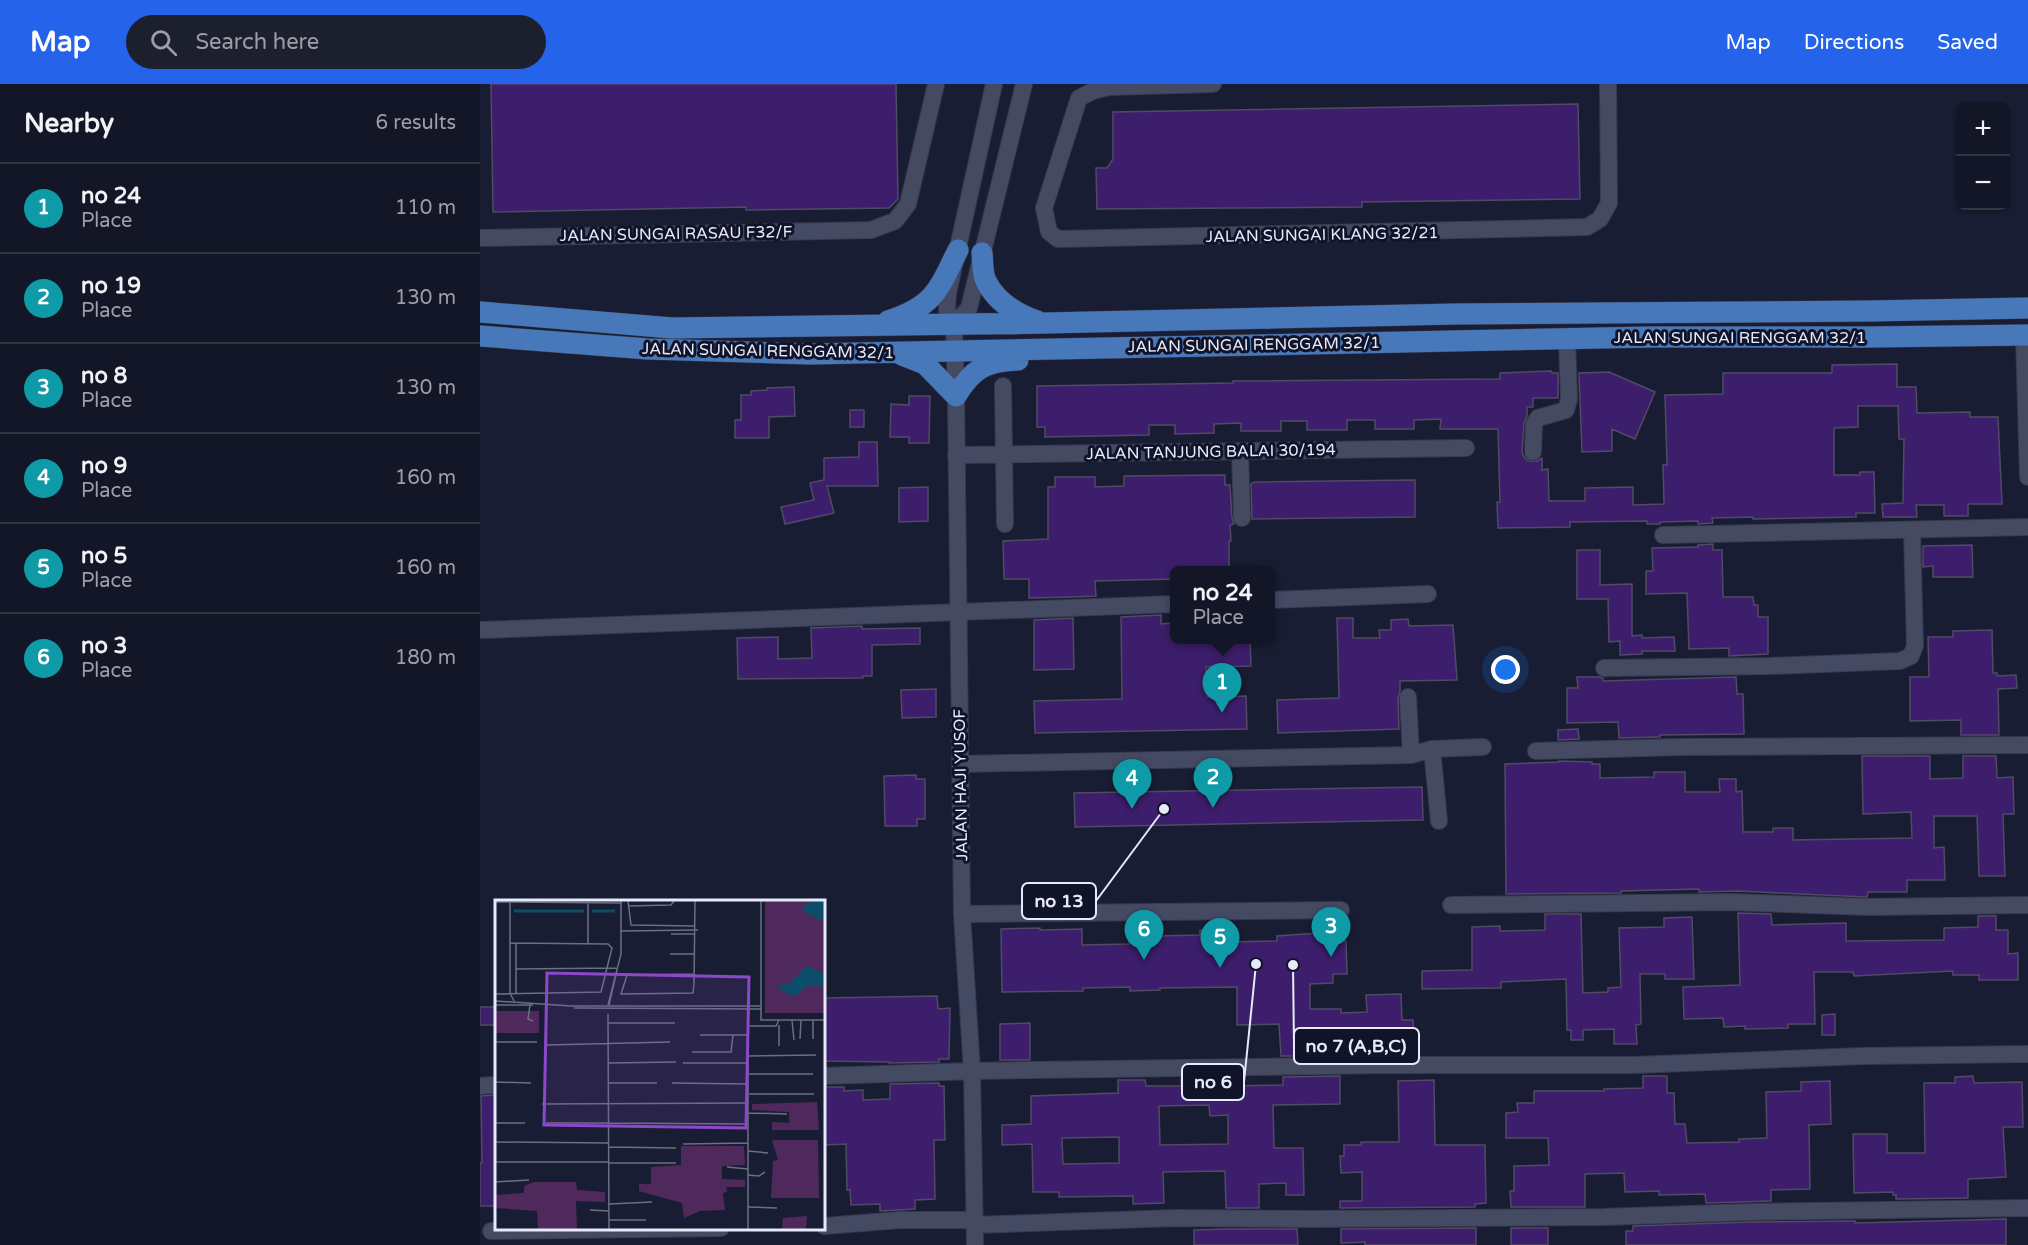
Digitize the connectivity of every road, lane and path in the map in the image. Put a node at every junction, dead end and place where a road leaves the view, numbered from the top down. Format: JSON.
{"nodes":[{"id":1,"x":936,"y":84,"type":"edge"},
{"id":2,"x":994,"y":84,"type":"edge"},
{"id":3,"x":1024,"y":84,"type":"edge"},
{"id":4,"x":1213,"y":84,"type":"edge"},
{"id":5,"x":1608,"y":84,"type":"edge"},
{"id":6,"x":480,"y":238,"type":"edge"},
{"id":7,"x":958,"y":250,"type":"junction"},
{"id":8,"x":982,"y":253,"type":"junction"},
{"id":9,"x":2028,"y":308,"type":"edge"},
{"id":10,"x":1870,"y":311,"type":"junction"},
{"id":11,"x":480,"y":312,"type":"edge"},
{"id":12,"x":1608,"y":312,"type":"junction"},
{"id":13,"x":1046,"y":324,"type":"junction"},
{"id":14,"x":954,"y":325,"type":"junction"},
{"id":15,"x":874,"y":327,"type":"junction"},
{"id":16,"x":2026,"y":335,"type":"edge"},
{"id":17,"x":480,"y":336,"type":"edge"},
{"id":18,"x":1870,"y":337,"type":"junction"},
{"id":19,"x":1568,"y":338,"type":"junction"},
{"id":20,"x":1609,"y":338,"type":"junction"},
{"id":21,"x":1196,"y":345,"type":"junction"},
{"id":22,"x":955,"y":350,"type":"junction"},
{"id":23,"x":896,"y":352,"type":"junction"},
{"id":24,"x":1002,"y":386,"type":"dead end"},
{"id":25,"x":956,"y":396,"type":"junction"},
{"id":26,"x":2027,"y":415,"type":"edge"},
{"id":27,"x":1466,"y":448,"type":"dead end"},
{"id":28,"x":1240,"y":452,"type":"junction"},
{"id":29,"x":1533,"y":452,"type":"dead end"},
{"id":30,"x":1003,"y":453,"type":"junction"},
{"id":31,"x":956,"y":455,"type":"junction"},
{"id":32,"x":2028,"y":464,"type":"edge"},
{"id":33,"x":2028,"y":477,"type":"edge"},
{"id":34,"x":1242,"y":518,"type":"dead end"},
{"id":35,"x":1005,"y":524,"type":"dead end"},
{"id":36,"x":2028,"y":527,"type":"edge"},
{"id":37,"x":1912,"y":531,"type":"junction"},
{"id":38,"x":1663,"y":535,"type":"dead end"},
{"id":39,"x":1428,"y":594,"type":"dead end"},
{"id":40,"x":1275,"y":600,"type":"edge"},
{"id":41,"x":1170,"y":604,"type":"edge"},
{"id":42,"x":959,"y":612,"type":"junction"},
{"id":43,"x":482,"y":630,"type":"dead end"},
{"id":44,"x":1604,"y":668,"type":"dead end"},
{"id":45,"x":1408,"y":697,"type":"dead end"},
{"id":46,"x":2028,"y":745,"type":"edge"},
{"id":47,"x":1482,"y":747,"type":"dead end"},
{"id":48,"x":1432,"y":749,"type":"junction"},
{"id":49,"x":1536,"y":751,"type":"dead end"},
{"id":50,"x":1411,"y":755,"type":"junction"},
{"id":51,"x":960,"y":764,"type":"junction"},
{"id":52,"x":1439,"y":821,"type":"dead end"},
{"id":53,"x":1451,"y":905,"type":"dead end"},
{"id":54,"x":2028,"y":905,"type":"edge"},
{"id":55,"x":1341,"y":910,"type":"dead end"},
{"id":56,"x":962,"y":914,"type":"junction"},
{"id":57,"x":2028,"y":1054,"type":"edge"},
{"id":58,"x":972,"y":1071,"type":"junction"},
{"id":59,"x":825,"y":1076,"type":"edge"},
{"id":60,"x":495,"y":1085,"type":"edge"},
{"id":61,"x":480,"y":1086,"type":"edge"},
{"id":62,"x":2028,"y":1208,"type":"edge"},
{"id":63,"x":975,"y":1223,"type":"junction"},
{"id":64,"x":825,"y":1226,"type":"edge"},
{"id":65,"x":568,"y":1230,"type":"edge"},
{"id":66,"x":491,"y":1231,"type":"dead end"},
{"id":67,"x":975,"y":1245,"type":"edge"}],
"edges":[{"from":1,"to":6,"type":"street","name":"JALAN SUNGAI RASAU F32/F"},
{"from":2,"to":7,"type":"street"},
{"from":3,"to":8,"type":"street"},
{"from":4,"to":5,"type":"street","name":"JALAN SUNGAI KLANG 32/21"},
{"from":7,"to":14,"type":"street"},
{"from":7,"to":15,"type":"main road"},
{"from":8,"to":13,"type":"main road"},
{"from":8,"to":14,"type":"street"},
{"from":9,"to":10,"type":"main road","name":"JALAN SUNGAI RENGGAM 32/1"},
{"from":10,"to":12,"type":"main road","name":"JALAN SUNGAI RENGGAM 32/1"},
{"from":10,"to":18,"type":"main road"},
{"from":11,"to":15,"type":"main road","name":"JALAN SUNGAI RENGGAM 32/1"},
{"from":12,"to":13,"type":"main road","name":"JALAN SUNGAI RENGGAM 32/1"},
{"from":12,"to":20,"type":"main road"},
{"from":13,"to":14,"type":"main road","name":"JALAN SUNGAI RENGGAM 32/1"},
{"from":14,"to":15,"type":"main road","name":"JALAN SUNGAI RENGGAM 32/1"},
{"from":14,"to":22,"type":"street","name":"JALAN HAJI YUSOF"},
{"from":16,"to":18,"type":"main road","name":"JALAN SUNGAI RENGGAM 32/1"},
{"from":16,"to":26,"type":"street"},
{"from":17,"to":23,"type":"main road","name":"JALAN SUNGAI RENGGAM 32/1"},
{"from":18,"to":20,"type":"main road","name":"JALAN SUNGAI RENGGAM 32/1"},
{"from":19,"to":20,"type":"main road","name":"JALAN SUNGAI RENGGAM 32/1"},
{"from":19,"to":21,"type":"main road","name":"JALAN SUNGAI RENGGAM 32/1"},
{"from":19,"to":29,"type":"street"},
{"from":21,"to":22,"type":"main road","name":"JALAN SUNGAI RENGGAM 32/1"},
{"from":21,"to":25,"type":"main road"},
{"from":22,"to":23,"type":"main road","name":"JALAN SUNGAI RENGGAM 32/1"},
{"from":22,"to":25,"type":"street","name":"JALAN HAJI YUSOF"},
{"from":23,"to":25,"type":"main road"},
{"from":24,"to":30,"type":"street"},
{"from":25,"to":31,"type":"street","name":"JALAN HAJI YUSOF"},
{"from":26,"to":32,"type":"street"},
{"from":27,"to":28,"type":"street","name":"JALAN TANJUNG BALAI 30/194"},
{"from":28,"to":30,"type":"street","name":"JALAN TANJUNG BALAI 30/194"},
{"from":28,"to":34,"type":"street"},
{"from":30,"to":31,"type":"street","name":"JALAN TANJUNG BALAI 30/194"},
{"from":30,"to":35,"type":"street"},
{"from":31,"to":42,"type":"street","name":"JALAN HAJI YUSOF"},
{"from":32,"to":33,"type":"street"},
{"from":36,"to":37,"type":"street"},
{"from":37,"to":38,"type":"street"},
{"from":37,"to":44,"type":"street"},
{"from":39,"to":40,"type":"street"},
{"from":41,"to":42,"type":"street"},
{"from":42,"to":43,"type":"street"},
{"from":42,"to":51,"type":"street","name":"JALAN HAJI YUSOF"},
{"from":45,"to":50,"type":"street"},
{"from":46,"to":49,"type":"street"},
{"from":47,"to":48,"type":"street"},
{"from":48,"to":50,"type":"street"},
{"from":48,"to":52,"type":"street"},
{"from":50,"to":51,"type":"street"},
{"from":51,"to":56,"type":"street","name":"JALAN HAJI YUSOF"},
{"from":53,"to":54,"type":"street"},
{"from":55,"to":56,"type":"street"},
{"from":56,"to":58,"type":"street","name":"JALAN HAJI YUSOF"},
{"from":57,"to":58,"type":"street"},
{"from":58,"to":59,"type":"street"},
{"from":58,"to":63,"type":"street","name":"JALAN HAJI YUSOF"},
{"from":60,"to":61,"type":"street"},
{"from":62,"to":63,"type":"street"},
{"from":63,"to":64,"type":"street"},
{"from":63,"to":67,"type":"street","name":"JALAN HAJI YUSOF"},
{"from":65,"to":66,"type":"street"}]}
